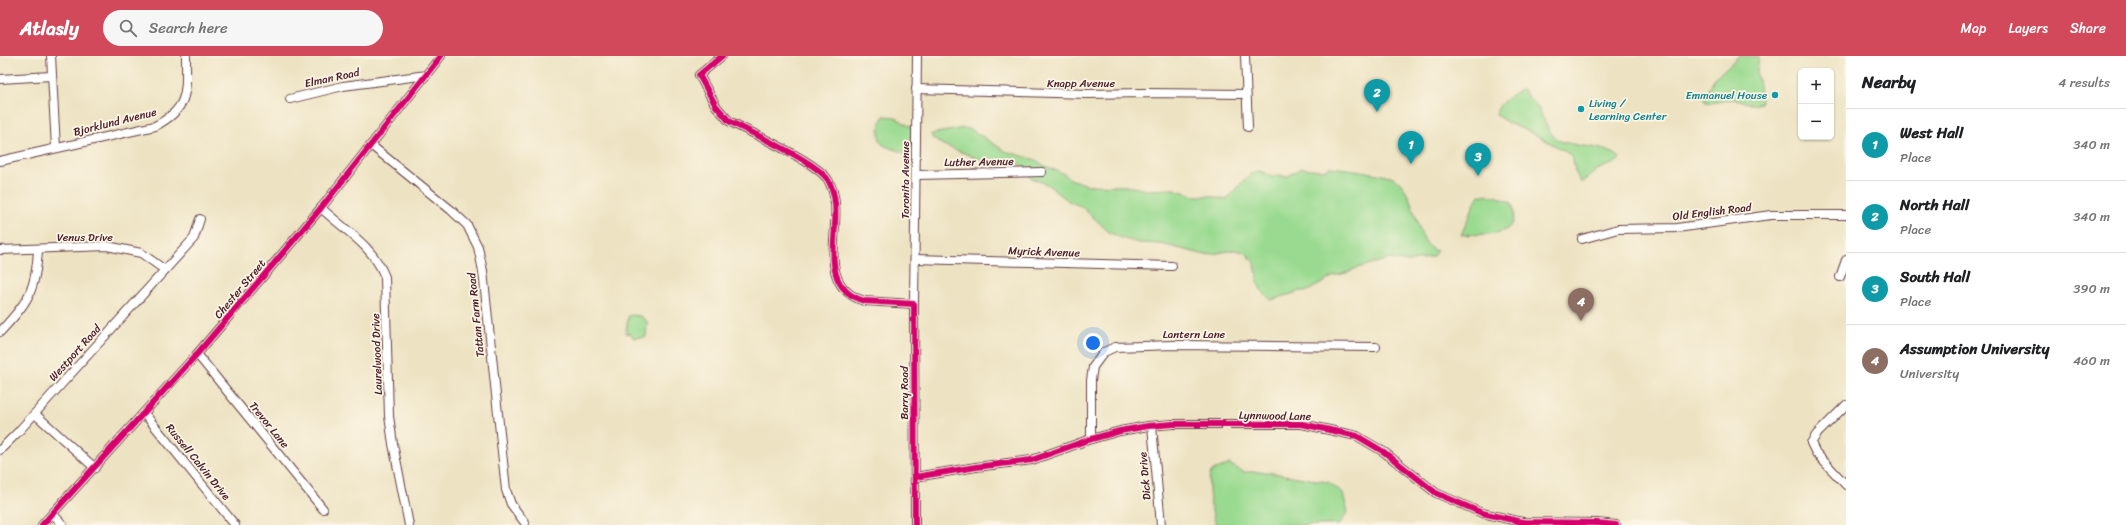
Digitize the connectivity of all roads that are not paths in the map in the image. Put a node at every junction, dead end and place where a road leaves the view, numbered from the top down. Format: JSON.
{"nodes":[{"id":1,"x":51,"y":56,"type":"edge"},
{"id":2,"x":186,"y":56,"type":"edge"},
{"id":3,"x":441,"y":56,"type":"edge"},
{"id":4,"x":722,"y":56,"type":"edge"},
{"id":5,"x":918,"y":56,"type":"edge"},
{"id":6,"x":1245,"y":56,"type":"edge"},
{"id":7,"x":427,"y":75,"type":"junction"},
{"id":8,"x":51,"y":76,"type":"junction"},
{"id":9,"x":0,"y":79,"type":"edge"},
{"id":10,"x":916,"y":89,"type":"junction"},
{"id":11,"x":1246,"y":94,"type":"junction"},
{"id":12,"x":290,"y":99,"type":"dead end"},
{"id":13,"x":1248,"y":127,"type":"dead end"},
{"id":14,"x":372,"y":146,"type":"junction"},
{"id":15,"x":56,"y":148,"type":"junction"},
{"id":16,"x":0,"y":161,"type":"edge"},
{"id":17,"x":1042,"y":172,"type":"dead end"},
{"id":18,"x":917,"y":175,"type":"junction"},
{"id":19,"x":321,"y":208,"type":"junction"},
{"id":20,"x":1846,"y":216,"type":"edge"},
{"id":21,"x":200,"y":219,"type":"dead end"},
{"id":22,"x":1582,"y":239,"type":"dead end"},
{"id":23,"x":38,"y":249,"type":"junction"},
{"id":24,"x":0,"y":250,"type":"edge"},
{"id":25,"x":915,"y":259,"type":"junction"},
{"id":26,"x":1846,"y":260,"type":"edge"},
{"id":27,"x":1172,"y":266,"type":"dead end"},
{"id":28,"x":165,"y":270,"type":"junction"},
{"id":29,"x":1840,"y":277,"type":"dead end"},
{"id":30,"x":914,"y":304,"type":"junction"},
{"id":31,"x":0,"y":332,"type":"edge"},
{"id":32,"x":1376,"y":347,"type":"dead end"},
{"id":33,"x":197,"y":354,"type":"junction"},
{"id":34,"x":1846,"y":405,"type":"edge"},
{"id":35,"x":144,"y":413,"type":"junction"},
{"id":36,"x":35,"y":414,"type":"junction"},
{"id":37,"x":1152,"y":426,"type":"junction"},
{"id":38,"x":1091,"y":439,"type":"junction"},
{"id":39,"x":0,"y":450,"type":"edge"},
{"id":40,"x":95,"y":468,"type":"junction"},
{"id":41,"x":915,"y":478,"type":"junction"},
{"id":42,"x":1846,"y":485,"type":"edge"},
{"id":43,"x":323,"y":509,"type":"dead end"},
{"id":44,"x":53,"y":514,"type":"junction"},
{"id":45,"x":525,"y":523,"type":"dead end"},
{"id":46,"x":42,"y":525,"type":"edge"},
{"id":47,"x":63,"y":525,"type":"edge"},
{"id":48,"x":235,"y":525,"type":"edge"},
{"id":49,"x":409,"y":525,"type":"edge"},
{"id":50,"x":915,"y":525,"type":"edge"},
{"id":51,"x":1161,"y":525,"type":"edge"},
{"id":52,"x":1616,"y":525,"type":"edge"}],
"edges":[{"from":1,"to":8,"type":"street"},
{"from":2,"to":15,"type":"street","name":"Bjorklund Avenue"},
{"from":3,"to":7,"type":"street","name":"Chester Street"},
{"from":4,"to":30,"type":"street"},
{"from":5,"to":10,"type":"street","name":"Toronita Avenue"},
{"from":6,"to":11,"type":"street"},
{"from":7,"to":12,"type":"street","name":"Elman Road"},
{"from":7,"to":14,"type":"street","name":"Chester Street"},
{"from":8,"to":9,"type":"street"},
{"from":8,"to":15,"type":"street"},
{"from":10,"to":11,"type":"street","name":"Knapp Avenue"},
{"from":10,"to":18,"type":"street","name":"Toronita Avenue"},
{"from":11,"to":13,"type":"street"},
{"from":14,"to":19,"type":"street","name":"Chester Street"},
{"from":14,"to":45,"type":"street","name":"Tattan Farm Road"},
{"from":15,"to":16,"type":"street","name":"Bjorklund Avenue"},
{"from":17,"to":18,"type":"street","name":"Luther Avenue"},
{"from":18,"to":25,"type":"street","name":"Toronita Avenue"},
{"from":19,"to":33,"type":"street","name":"Chester Street"},
{"from":19,"to":49,"type":"street","name":"Laurelwood Drive"},
{"from":20,"to":22,"type":"street","name":"Old English Road"},
{"from":21,"to":28,"type":"street","name":"Westport Road"},
{"from":23,"to":24,"type":"street","name":"Venus Drive"},
{"from":23,"to":28,"type":"street","name":"Venus Drive"},
{"from":23,"to":31,"type":"street"},
{"from":25,"to":27,"type":"street","name":"Myrick Avenue"},
{"from":25,"to":30,"type":"street","name":"Toronita Avenue"},
{"from":26,"to":29,"type":"street"},
{"from":28,"to":36,"type":"street","name":"Westport Road"},
{"from":30,"to":41,"type":"street","name":"Barry Road"},
{"from":32,"to":38,"type":"street","name":"Lantern Lane"},
{"from":33,"to":35,"type":"street","name":"Chester Street"},
{"from":33,"to":43,"type":"street","name":"Trevor Lane"},
{"from":34,"to":42,"type":"street"},
{"from":35,"to":40,"type":"street","name":"Chester Street"},
{"from":35,"to":48,"type":"street","name":"Russell Calvin Drive"},
{"from":36,"to":39,"type":"street","name":"Westport Road"},
{"from":36,"to":40,"type":"street"},
{"from":37,"to":38,"type":"street","name":"Lynnwood Lane"},
{"from":37,"to":51,"type":"street","name":"Dick Drive"},
{"from":37,"to":52,"type":"street","name":"Lynnwood Lane"},
{"from":38,"to":41,"type":"street","name":"Lynnwood Lane"},
{"from":40,"to":44,"type":"street","name":"Chester Street"},
{"from":41,"to":50,"type":"street","name":"Barry Road"},
{"from":44,"to":46,"type":"street","name":"Chester Street"},
{"from":44,"to":47,"type":"street"}]}
